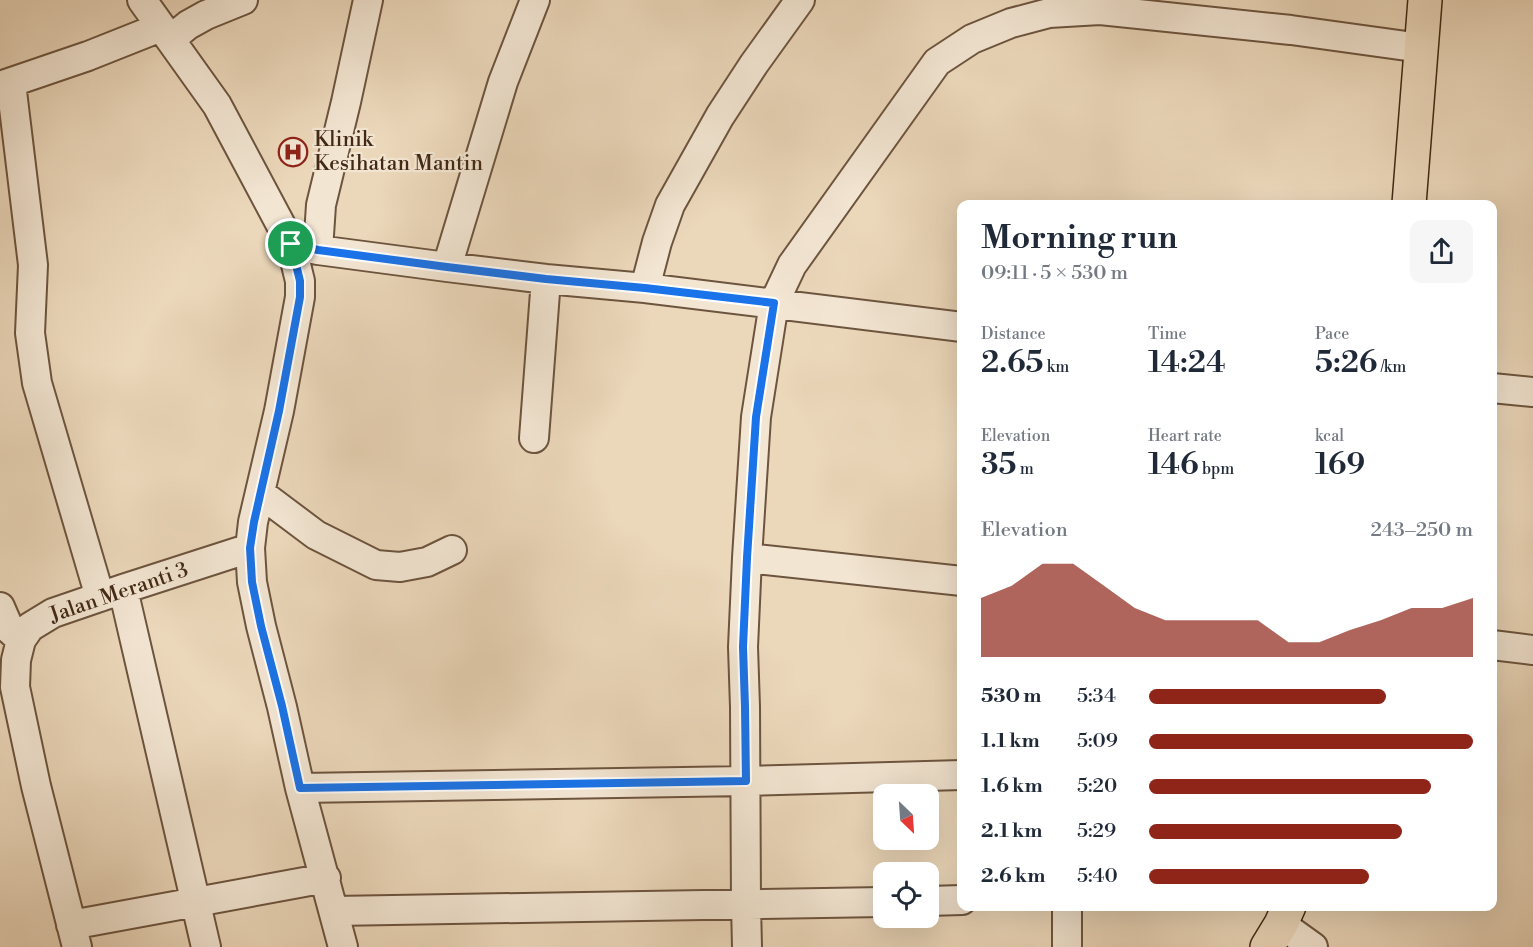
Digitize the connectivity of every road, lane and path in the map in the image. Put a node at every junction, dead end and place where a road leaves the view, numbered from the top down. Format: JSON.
{"nodes":[{"id":1,"x":142,"y":0,"type":"edge"},
{"id":2,"x":243,"y":0,"type":"edge"},
{"id":3,"x":368,"y":0,"type":"edge"},
{"id":4,"x":535,"y":0,"type":"edge"},
{"id":5,"x":800,"y":0,"type":"edge"},
{"id":6,"x":1425,"y":0,"type":"edge"},
{"id":7,"x":166,"y":33,"type":"junction"},
{"id":8,"x":1421,"y":48,"type":"junction"},
{"id":9,"x":5,"y":84,"type":"edge"},
{"id":10,"x":1409,"y":200,"type":"edge"},
{"id":11,"x":305,"y":247,"type":"junction"},
{"id":12,"x":447,"y":267,"type":"junction"},
{"id":13,"x":546,"y":279,"type":"junction"},
{"id":14,"x":645,"y":288,"type":"junction"},
{"id":15,"x":774,"y":303,"type":"junction"},
{"id":16,"x":957,"y":326,"type":"edge"},
{"id":17,"x":1497,"y":389,"type":"edge"},
{"id":18,"x":1533,"y":393,"type":"edge"},
{"id":19,"x":534,"y":438,"type":"dead end"},
{"id":20,"x":260,"y":493,"type":"junction"},
{"id":21,"x":250,"y":548,"type":"junction"},
{"id":22,"x":452,"y":550,"type":"dead end"},
{"id":23,"x":747,"y":558,"type":"junction"},
{"id":24,"x":957,"y":580,"type":"edge"},
{"id":25,"x":111,"y":593,"type":"junction"},
{"id":26,"x":0,"y":607,"type":"edge"},
{"id":27,"x":21,"y":640,"type":"junction"},
{"id":28,"x":1497,"y":646,"type":"edge"},
{"id":29,"x":1533,"y":650,"type":"edge"},
{"id":30,"x":957,"y":775,"type":"edge"},
{"id":31,"x":746,"y":781,"type":"junction"},
{"id":32,"x":300,"y":788,"type":"junction"},
{"id":33,"x":326,"y":878,"type":"junction"},
{"id":34,"x":957,"y":900,"type":"edge"},
{"id":35,"x":939,"y":901,"type":"edge"},
{"id":36,"x":195,"y":902,"type":"junction"},
{"id":37,"x":873,"y":902,"type":"edge"},
{"id":38,"x":746,"y":905,"type":"junction"},
{"id":39,"x":334,"y":911,"type":"junction"},
{"id":40,"x":1067,"y":911,"type":"edge"},
{"id":41,"x":1279,"y":926,"type":"edge"},
{"id":42,"x":74,"y":936,"type":"edge"},
{"id":43,"x":206,"y":947,"type":"edge"},
{"id":44,"x":343,"y":947,"type":"edge"},
{"id":45,"x":747,"y":947,"type":"edge"},
{"id":46,"x":1067,"y":947,"type":"edge"},
{"id":47,"x":1313,"y":947,"type":"edge"}],
"edges":[{"from":1,"to":7,"type":"street"},
{"from":2,"to":7,"type":"street"},
{"from":3,"to":11,"type":"street"},
{"from":4,"to":12,"type":"street"},
{"from":5,"to":14,"type":"street"},
{"from":6,"to":8,"type":"main road"},
{"from":7,"to":9,"type":"street"},
{"from":7,"to":11,"type":"street"},
{"from":8,"to":10,"type":"main road"},
{"from":8,"to":15,"type":"street"},
{"from":9,"to":25,"type":"street"},
{"from":11,"to":12,"type":"street"},
{"from":11,"to":20,"type":"street"},
{"from":12,"to":13,"type":"street"},
{"from":13,"to":14,"type":"street"},
{"from":13,"to":19,"type":"street"},
{"from":14,"to":15,"type":"street"},
{"from":15,"to":16,"type":"street"},
{"from":15,"to":23,"type":"street"},
{"from":17,"to":18,"type":"street"},
{"from":20,"to":21,"type":"street"},
{"from":20,"to":22,"type":"street"},
{"from":21,"to":25,"type":"street","name":"Jalan Meranti 3"},
{"from":21,"to":32,"type":"street"},
{"from":23,"to":24,"type":"street"},
{"from":23,"to":31,"type":"street"},
{"from":25,"to":27,"type":"street","name":"Jalan Meranti 3"},
{"from":25,"to":36,"type":"street"},
{"from":26,"to":27,"type":"street"},
{"from":27,"to":42,"type":"street"},
{"from":28,"to":29,"type":"street"},
{"from":30,"to":31,"type":"street"},
{"from":31,"to":32,"type":"street"},
{"from":31,"to":38,"type":"street"},
{"from":32,"to":33,"type":"street"},
{"from":33,"to":36,"type":"street"},
{"from":33,"to":39,"type":"street"},
{"from":34,"to":35,"type":"street"},
{"from":36,"to":42,"type":"street"},
{"from":36,"to":43,"type":"street"},
{"from":37,"to":38,"type":"street"},
{"from":38,"to":39,"type":"street"},
{"from":38,"to":45,"type":"street"},
{"from":39,"to":44,"type":"street"},
{"from":40,"to":46,"type":"street"},
{"from":41,"to":47,"type":"street"}]}
